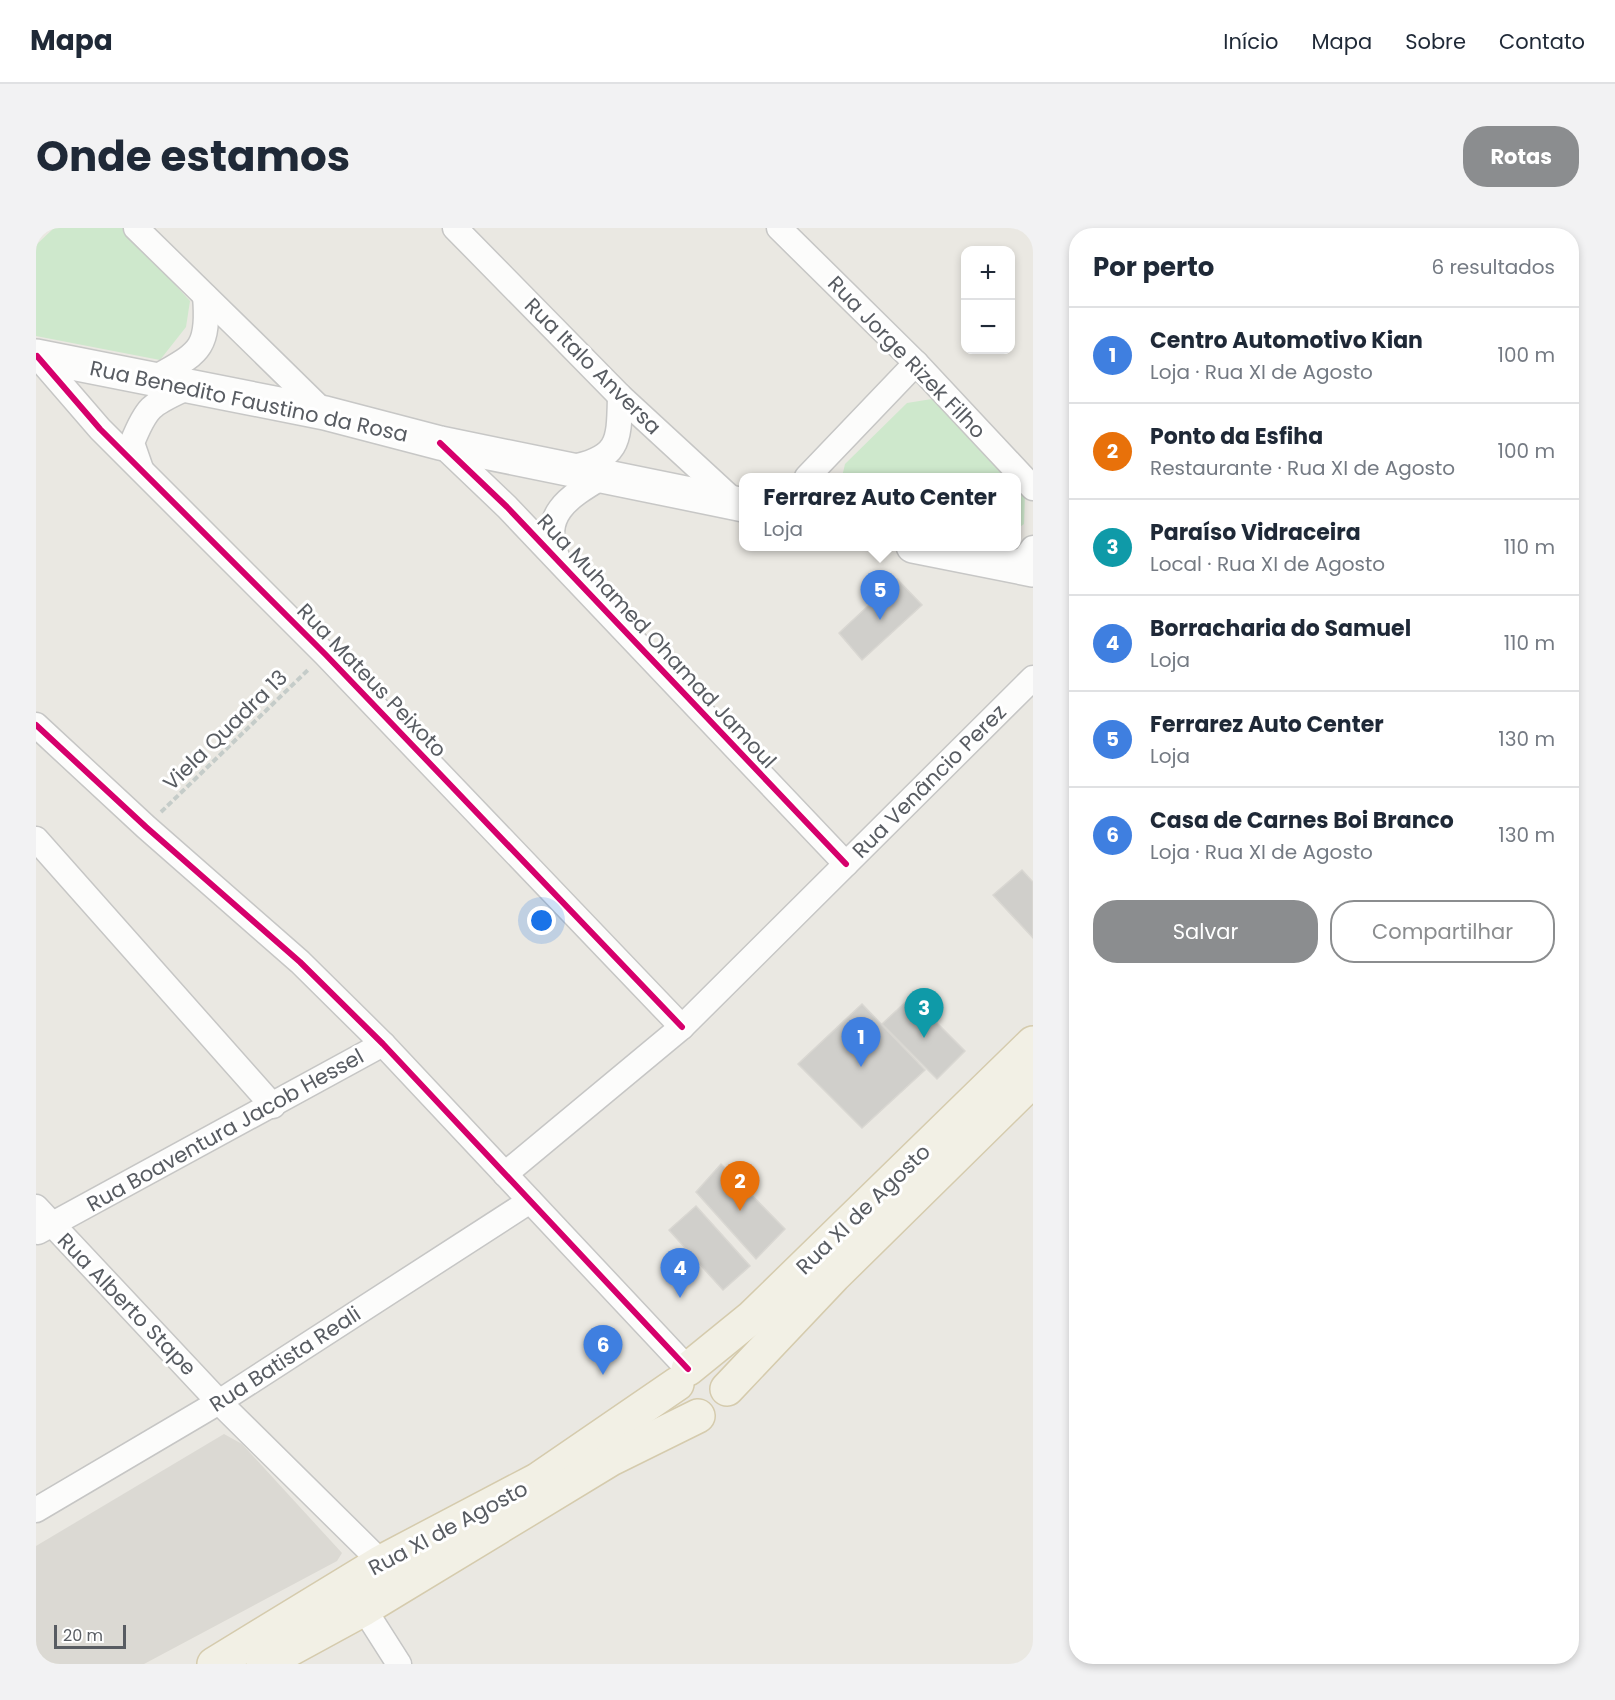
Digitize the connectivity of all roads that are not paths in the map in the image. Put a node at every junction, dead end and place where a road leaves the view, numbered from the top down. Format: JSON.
{"nodes":[{"id":1,"x":136,"y":228,"type":"edge"},
{"id":2,"x":454,"y":228,"type":"edge"},
{"id":3,"x":779,"y":228,"type":"edge"},
{"id":4,"x":205,"y":296,"type":"junction"},
{"id":5,"x":37,"y":356,"type":"edge"},
{"id":6,"x":916,"y":363,"type":"junction"},
{"id":7,"x":153,"y":379,"type":"junction"},
{"id":8,"x":191,"y":386,"type":"junction"},
{"id":9,"x":620,"y":396,"type":"junction"},
{"id":10,"x":325,"y":413,"type":"junction"},
{"id":11,"x":441,"y":443,"type":"junction"},
{"id":12,"x":567,"y":468,"type":"junction"},
{"id":13,"x":141,"y":469,"type":"junction"},
{"id":14,"x":811,"y":473,"type":"edge"},
{"id":15,"x":1019,"y":473,"type":"edge"},
{"id":16,"x":1021,"y":475,"type":"edge"},
{"id":17,"x":604,"y":476,"type":"junction"},
{"id":18,"x":1033,"y":488,"type":"edge"},
{"id":19,"x":739,"y":503,"type":"edge"},
{"id":20,"x":1033,"y":548,"type":"edge"},
{"id":21,"x":937,"y":551,"type":"edge"},
{"id":22,"x":559,"y":562,"type":"junction"},
{"id":23,"x":1019,"y":568,"type":"edge"},
{"id":24,"x":1033,"y":678,"type":"edge"},
{"id":25,"x":36,"y":725,"type":"edge"},
{"id":26,"x":36,"y":839,"type":"edge"},
{"id":27,"x":846,"y":864,"type":"junction"},
{"id":28,"x":682,"y":1027,"type":"junction"},
{"id":29,"x":1033,"y":1042,"type":"edge"},
{"id":30,"x":383,"y":1044,"type":"junction"},
{"id":31,"x":1033,"y":1080,"type":"edge"},
{"id":32,"x":273,"y":1106,"type":"junction"},
{"id":33,"x":505,"y":1174,"type":"junction"},
{"id":34,"x":530,"y":1201,"type":"junction"},
{"id":35,"x":41,"y":1222,"type":"edge"},
{"id":36,"x":682,"y":1376,"type":"junction"},
{"id":37,"x":727,"y":1389,"type":"junction"},
{"id":38,"x":219,"y":1402,"type":"junction"},
{"id":39,"x":699,"y":1416,"type":"junction"},
{"id":40,"x":36,"y":1510,"type":"edge"},
{"id":41,"x":381,"y":1562,"type":"junction"},
{"id":42,"x":364,"y":1610,"type":"junction"},
{"id":43,"x":214,"y":1664,"type":"edge"},
{"id":44,"x":263,"y":1664,"type":"edge"},
{"id":45,"x":399,"y":1664,"type":"edge"}],
"edges":[{"from":1,"to":4,"type":"street"},
{"from":2,"to":9,"type":"street","name":"Rua Italo Anversa"},
{"from":3,"to":6,"type":"street","name":"Rua Jorge Rizek Filho"},
{"from":4,"to":7,"type":"street"},
{"from":4,"to":10,"type":"street"},
{"from":5,"to":7,"type":"main road","name":"Rua Benedito Faustino da Rosa"},
{"from":5,"to":13,"type":"street","name":"Rua Mateus Peixoto"},
{"from":6,"to":14,"type":"street"},
{"from":6,"to":15,"type":"street","name":"Rua Jorge Rizek Filho"},
{"from":7,"to":8,"type":"main road","name":"Rua Benedito Faustino da Rosa"},
{"from":8,"to":10,"type":"main road","name":"Rua Benedito Faustino da Rosa"},
{"from":8,"to":13,"type":"street"},
{"from":9,"to":12,"type":"street"},
{"from":9,"to":19,"type":"street","name":"Rua Italo Anversa"},
{"from":10,"to":11,"type":"main road","name":"Rua Benedito Faustino da Rosa"},
{"from":11,"to":12,"type":"main road","name":"Rua Benedito Faustino da Rosa"},
{"from":11,"to":22,"type":"street","name":"Rua Muhamed Ohamad Jamoul"},
{"from":12,"to":17,"type":"main road","name":"Rua Benedito Faustino da Rosa"},
{"from":13,"to":28,"type":"street","name":"Rua Mateus Peixoto"},
{"from":16,"to":18,"type":"street","name":"Rua Jorge Rizek Filho"},
{"from":17,"to":19,"type":"main road","name":"Rua Benedito Faustino da Rosa"},
{"from":17,"to":22,"type":"street"},
{"from":20,"to":23,"type":"street"},
{"from":21,"to":23,"type":"main road"},
{"from":22,"to":27,"type":"street","name":"Rua Muhamed Ohamad Jamoul"},
{"from":24,"to":27,"type":"street","name":"Rua Venâncio Perez"},
{"from":25,"to":30,"type":"street"},
{"from":26,"to":32,"type":"street"},
{"from":27,"to":28,"type":"street","name":"Rua Venâncio Perez"},
{"from":28,"to":33,"type":"street","name":"Rua Venâncio Perez"},
{"from":29,"to":36,"type":"main road","name":"Rua XI de Agosto"},
{"from":30,"to":32,"type":"street","name":"Rua Boaventura Jacob Hessel"},
{"from":30,"to":33,"type":"street"},
{"from":31,"to":37,"type":"main road","name":"Rua XI de Agosto"},
{"from":32,"to":35,"type":"street","name":"Rua Boaventura Jacob Hessel"},
{"from":33,"to":34,"type":"street"},
{"from":34,"to":36,"type":"street"},
{"from":34,"to":38,"type":"street","name":"Rua Batista Reali"},
{"from":35,"to":38,"type":"street","name":"Rua Alberto Stape"},
{"from":36,"to":37,"type":"main road"},
{"from":36,"to":39,"type":"main road"},
{"from":36,"to":41,"type":"main road","name":"Rua XI de Agosto"},
{"from":37,"to":39,"type":"main road"},
{"from":38,"to":40,"type":"street","name":"Rua Batista Reali"},
{"from":38,"to":41,"type":"street","name":"Rua Alberto Stape"},
{"from":39,"to":42,"type":"main road","name":"Rua XI de Agosto"},
{"from":41,"to":43,"type":"main road","name":"Rua XI de Agosto"},
{"from":42,"to":44,"type":"main road","name":"Rua XI de Agosto"},
{"from":42,"to":45,"type":"street"}]}
